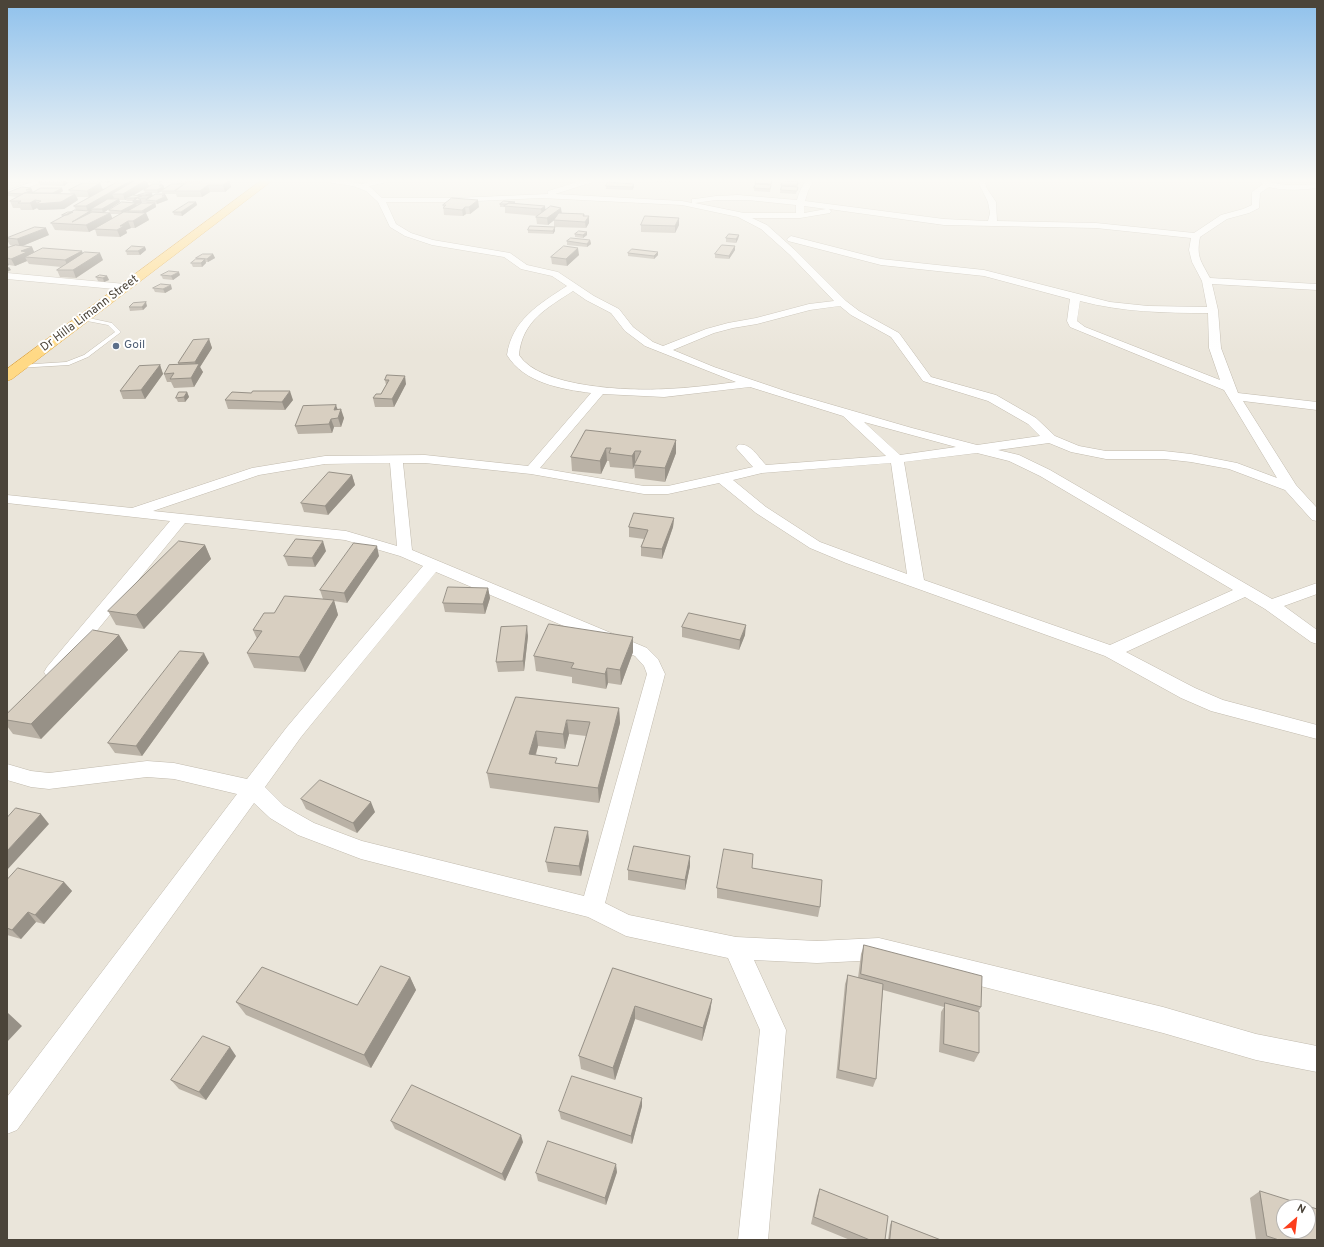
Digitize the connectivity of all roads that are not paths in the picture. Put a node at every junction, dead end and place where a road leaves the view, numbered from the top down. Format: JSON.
{"nodes":[{"id":1,"x":191,"y":238,"type":"edge"},
{"id":2,"x":420,"y":238,"type":"edge"},
{"id":3,"x":782,"y":238,"type":"edge"},
{"id":4,"x":789,"y":238,"type":"edge"},
{"id":5,"x":1196,"y":238,"type":"edge"},
{"id":6,"x":787,"y":241,"type":"junction"},
{"id":7,"x":7,"y":276,"type":"edge"},
{"id":8,"x":1207,"y":281,"type":"junction"},
{"id":9,"x":574,"y":286,"type":"junction"},
{"id":10,"x":126,"y":287,"type":"junction"},
{"id":11,"x":1317,"y":287,"type":"edge"},
{"id":12,"x":1075,"y":297,"type":"junction"},
{"id":13,"x":842,"y":303,"type":"junction"},
{"id":14,"x":1213,"y":310,"type":"junction"},
{"id":15,"x":84,"y":319,"type":"junction"},
{"id":16,"x":664,"y":350,"type":"junction"},
{"id":17,"x":688,"y":360,"type":"junction"},
{"id":18,"x":19,"y":367,"type":"junction"},
{"id":19,"x":7,"y":376,"type":"edge"},
{"id":20,"x":695,"y":382,"type":"junction"},
{"id":21,"x":752,"y":384,"type":"junction"},
{"id":22,"x":599,"y":390,"type":"junction"},
{"id":23,"x":1232,"y":392,"type":"junction"},
{"id":24,"x":1317,"y":406,"type":"edge"},
{"id":25,"x":846,"y":414,"type":"junction"},
{"id":26,"x":1050,"y":439,"type":"junction"},
{"id":27,"x":743,"y":448,"type":"dead end"},
{"id":28,"x":975,"y":448,"type":"junction"},
{"id":29,"x":396,"y":459,"type":"junction"},
{"id":30,"x":897,"y":459,"type":"junction"},
{"id":31,"x":762,"y":469,"type":"junction"},
{"id":32,"x":531,"y":470,"type":"junction"},
{"id":33,"x":722,"y":478,"type":"junction"},
{"id":34,"x":1290,"y":487,"type":"junction"},
{"id":35,"x":7,"y":499,"type":"edge"},
{"id":36,"x":131,"y":513,"type":"junction"},
{"id":37,"x":1317,"y":517,"type":"edge"},
{"id":38,"x":181,"y":518,"type":"junction"},
{"id":39,"x":405,"y":553,"type":"junction"},
{"id":40,"x":432,"y":565,"type":"junction"},
{"id":41,"x":916,"y":583,"type":"junction"},
{"id":42,"x":1317,"y":588,"type":"edge"},
{"id":43,"x":1244,"y":591,"type":"junction"},
{"id":44,"x":1271,"y":605,"type":"junction"},
{"id":45,"x":1317,"y":638,"type":"edge"},
{"id":46,"x":1111,"y":652,"type":"junction"},
{"id":47,"x":42,"y":686,"type":"edge"},
{"id":48,"x":1317,"y":732,"type":"edge"},
{"id":49,"x":7,"y":772,"type":"edge"},
{"id":50,"x":253,"y":789,"type":"junction"},
{"id":51,"x":592,"y":908,"type":"junction"},
{"id":52,"x":736,"y":948,"type":"junction"},
{"id":53,"x":1317,"y":1059,"type":"edge"},
{"id":54,"x":7,"y":1120,"type":"edge"},
{"id":55,"x":752,"y":1240,"type":"edge"}],
"edges":[{"from":1,"to":10,"type":"highway","name":"Dr Hilla Limann Street"},
{"from":2,"to":9,"type":"street"},
{"from":3,"to":6,"type":"street"},
{"from":4,"to":6,"type":"street"},
{"from":5,"to":8,"type":"street"},
{"from":6,"to":12,"type":"street"},
{"from":6,"to":13,"type":"street"},
{"from":7,"to":10,"type":"street"},
{"from":8,"to":11,"type":"street"},
{"from":8,"to":14,"type":"street"},
{"from":9,"to":16,"type":"street"},
{"from":9,"to":22,"type":"street"},
{"from":10,"to":15,"type":"highway","name":"Dr Hilla Limann Street"},
{"from":12,"to":14,"type":"street"},
{"from":12,"to":23,"type":"street"},
{"from":13,"to":16,"type":"street"},
{"from":13,"to":26,"type":"street"},
{"from":14,"to":23,"type":"street"},
{"from":15,"to":18,"type":"highway","name":"Dr Hilla Limann Street"},
{"from":15,"to":18,"type":"lane"},
{"from":16,"to":17,"type":"street"},
{"from":17,"to":20,"type":"street"},
{"from":17,"to":21,"type":"street"},
{"from":18,"to":19,"type":"highway","name":"Dr Hilla Limann Street"},
{"from":20,"to":21,"type":"street"},
{"from":20,"to":22,"type":"street"},
{"from":21,"to":25,"type":"street"},
{"from":22,"to":32,"type":"street"},
{"from":23,"to":24,"type":"street"},
{"from":23,"to":34,"type":"street"},
{"from":25,"to":28,"type":"street"},
{"from":25,"to":30,"type":"street"},
{"from":26,"to":28,"type":"street"},
{"from":26,"to":34,"type":"street"},
{"from":27,"to":31,"type":"street"},
{"from":28,"to":30,"type":"street"},
{"from":28,"to":43,"type":"street"},
{"from":29,"to":32,"type":"street"},
{"from":29,"to":36,"type":"street"},
{"from":29,"to":39,"type":"street"},
{"from":30,"to":31,"type":"street"},
{"from":30,"to":41,"type":"street"},
{"from":31,"to":33,"type":"street"},
{"from":32,"to":33,"type":"street"},
{"from":33,"to":41,"type":"street"},
{"from":34,"to":37,"type":"street"},
{"from":35,"to":36,"type":"street"},
{"from":36,"to":38,"type":"street"},
{"from":38,"to":39,"type":"street"},
{"from":38,"to":47,"type":"street"},
{"from":39,"to":40,"type":"street"},
{"from":40,"to":50,"type":"street"},
{"from":40,"to":51,"type":"street"},
{"from":41,"to":46,"type":"street"},
{"from":42,"to":44,"type":"street"},
{"from":43,"to":44,"type":"street"},
{"from":43,"to":46,"type":"street"},
{"from":44,"to":45,"type":"street"},
{"from":46,"to":48,"type":"street"},
{"from":49,"to":50,"type":"street"},
{"from":50,"to":51,"type":"street"},
{"from":50,"to":54,"type":"street"},
{"from":51,"to":52,"type":"street"},
{"from":52,"to":53,"type":"street"},
{"from":52,"to":55,"type":"street"}]}
